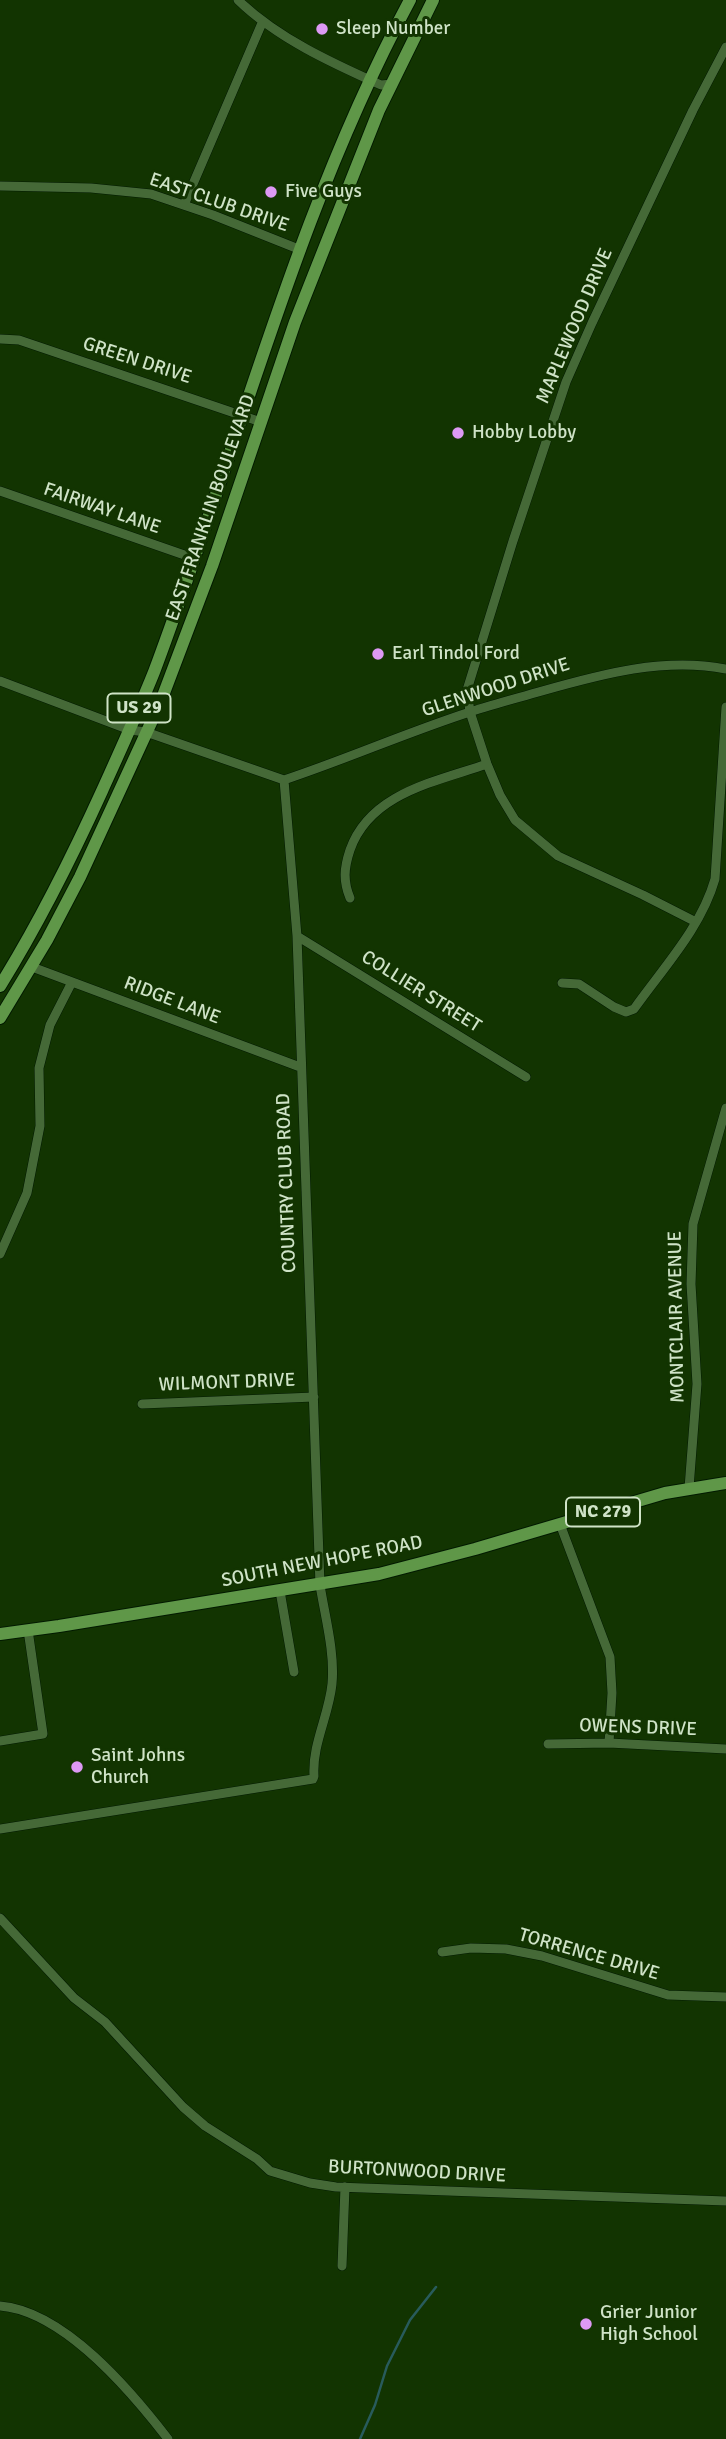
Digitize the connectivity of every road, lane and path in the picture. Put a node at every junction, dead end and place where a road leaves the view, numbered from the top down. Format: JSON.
{"nodes":[{"id":1,"x":238,"y":0,"type":"edge"},
{"id":2,"x":410,"y":0,"type":"edge"},
{"id":3,"x":433,"y":0,"type":"edge"},
{"id":4,"x":262,"y":23,"type":"junction"},
{"id":5,"x":726,"y":47,"type":"edge"},
{"id":6,"x":372,"y":81,"type":"junction"},
{"id":7,"x":392,"y":84,"type":"junction"},
{"id":8,"x":0,"y":186,"type":"edge"},
{"id":9,"x":184,"y":205,"type":"junction"},
{"id":10,"x":301,"y":250,"type":"junction"},
{"id":11,"x":0,"y":339,"type":"edge"},
{"id":12,"x":242,"y":414,"type":"junction"},
{"id":13,"x":261,"y":422,"type":"junction"},
{"id":14,"x":0,"y":491,"type":"edge"},
{"id":15,"x":193,"y":558,"type":"junction"},
{"id":16,"x":726,"y":669,"type":"edge"},
{"id":17,"x":0,"y":681,"type":"edge"},
{"id":18,"x":726,"y":707,"type":"edge"},
{"id":19,"x":470,"y":712,"type":"junction"},
{"id":20,"x":130,"y":730,"type":"junction"},
{"id":21,"x":146,"y":732,"type":"junction"},
{"id":22,"x":487,"y":764,"type":"junction"},
{"id":23,"x":284,"y":780,"type":"junction"},
{"id":24,"x":350,"y":898,"type":"dead end"},
{"id":25,"x":696,"y":922,"type":"junction"},
{"id":26,"x":298,"y":936,"type":"junction"},
{"id":27,"x":32,"y":967,"type":"junction"},
{"id":28,"x":72,"y":982,"type":"junction"},
{"id":29,"x":562,"y":983,"type":"dead end"},
{"id":30,"x":0,"y":986,"type":"edge"},
{"id":31,"x":0,"y":1018,"type":"edge"},
{"id":32,"x":300,"y":1067,"type":"junction"},
{"id":33,"x":526,"y":1077,"type":"dead end"},
{"id":34,"x":726,"y":1108,"type":"edge"},
{"id":35,"x":0,"y":1254,"type":"edge"},
{"id":36,"x":314,"y":1397,"type":"junction"},
{"id":37,"x":142,"y":1404,"type":"dead end"},
{"id":38,"x":726,"y":1483,"type":"edge"},
{"id":39,"x":689,"y":1488,"type":"junction"},
{"id":40,"x":560,"y":1524,"type":"junction"},
{"id":41,"x":320,"y":1585,"type":"junction"},
{"id":42,"x":281,"y":1591,"type":"junction"},
{"id":43,"x":28,"y":1630,"type":"junction"},
{"id":44,"x":0,"y":1633,"type":"edge"},
{"id":45,"x":294,"y":1672,"type":"dead end"},
{"id":46,"x":0,"y":1741,"type":"edge"},
{"id":47,"x":609,"y":1743,"type":"junction"},
{"id":48,"x":548,"y":1744,"type":"dead end"},
{"id":49,"x":726,"y":1749,"type":"edge"},
{"id":50,"x":0,"y":1829,"type":"edge"},
{"id":51,"x":0,"y":1918,"type":"edge"},
{"id":52,"x":442,"y":1952,"type":"dead end"},
{"id":53,"x":726,"y":1997,"type":"edge"},
{"id":54,"x":345,"y":2187,"type":"junction"},
{"id":55,"x":726,"y":2201,"type":"edge"},
{"id":56,"x":342,"y":2266,"type":"dead end"},
{"id":57,"x":0,"y":2306,"type":"edge"},
{"id":58,"x":168,"y":2439,"type":"edge"}],
"edges":[{"from":1,"to":4,"type":"street"},
{"from":2,"to":6,"type":"main road","name":"EAST FRANKLIN BOULEVARD","number":"US 29"},
{"from":3,"to":7,"type":"main road","name":"EAST FRANKLIN BOULEVARD","number":"US 29"},
{"from":4,"to":6,"type":"street"},
{"from":4,"to":9,"type":"street"},
{"from":5,"to":19,"type":"street","name":"MAPLEWOOD DRIVE"},
{"from":6,"to":7,"type":"street"},
{"from":6,"to":10,"type":"main road","name":"EAST FRANKLIN BOULEVARD","number":"US 29"},
{"from":7,"to":13,"type":"main road","name":"EAST FRANKLIN BOULEVARD","number":"US 29"},
{"from":8,"to":9,"type":"street","name":"EAST CLUB DRIVE"},
{"from":9,"to":10,"type":"street","name":"EAST CLUB DRIVE"},
{"from":10,"to":12,"type":"main road","name":"EAST FRANKLIN BOULEVARD","number":"US 29"},
{"from":11,"to":12,"type":"street","name":"GREEN DRIVE"},
{"from":12,"to":13,"type":"street","name":"GREEN DRIVE"},
{"from":12,"to":15,"type":"main road","name":"EAST FRANKLIN BOULEVARD","number":"US 29"},
{"from":13,"to":21,"type":"main road","name":"EAST FRANKLIN BOULEVARD","number":"US 29"},
{"from":14,"to":15,"type":"street","name":"FAIRWAY LANE"},
{"from":15,"to":20,"type":"main road","name":"EAST FRANKLIN BOULEVARD","number":"US 29"},
{"from":16,"to":19,"type":"street","name":"GLENWOOD DRIVE"},
{"from":17,"to":20,"type":"street"},
{"from":18,"to":25,"type":"street"},
{"from":19,"to":22,"type":"street","name":"MAPLEWOOD DRIVE"},
{"from":19,"to":23,"type":"street","name":"GLENWOOD DRIVE"},
{"from":20,"to":21,"type":"street"},
{"from":20,"to":30,"type":"main road","name":"EAST FRANKLIN BOULEVARD","number":"US 29"},
{"from":21,"to":23,"type":"street"},
{"from":21,"to":27,"type":"main road","name":"EAST FRANKLIN BOULEVARD","number":"US 29"},
{"from":22,"to":24,"type":"street"},
{"from":22,"to":25,"type":"street","name":"MAPLEWOOD DRIVE"},
{"from":23,"to":26,"type":"street","name":"COUNTRY CLUB ROAD"},
{"from":25,"to":29,"type":"street"},
{"from":26,"to":32,"type":"street","name":"COUNTRY CLUB ROAD"},
{"from":26,"to":33,"type":"street","name":"COLLIER STREET"},
{"from":27,"to":28,"type":"street","name":"RIDGE LANE"},
{"from":27,"to":31,"type":"main road","name":"EAST FRANKLIN BOULEVARD","number":"US 29"},
{"from":28,"to":32,"type":"street","name":"RIDGE LANE"},
{"from":28,"to":35,"type":"street"},
{"from":32,"to":36,"type":"street","name":"COUNTRY CLUB ROAD"},
{"from":34,"to":39,"type":"street","name":"MONTCLAIR AVENUE"},
{"from":36,"to":37,"type":"street","name":"WILMONT DRIVE"},
{"from":36,"to":41,"type":"street","name":"COUNTRY CLUB ROAD"},
{"from":38,"to":39,"type":"main road","name":"SOUTH NEW HOPE ROAD","number":"NC 279"},
{"from":39,"to":40,"type":"main road","name":"SOUTH NEW HOPE ROAD","number":"NC 279"},
{"from":40,"to":41,"type":"main road","name":"SOUTH NEW HOPE ROAD","number":"NC 279"},
{"from":40,"to":47,"type":"street"},
{"from":41,"to":42,"type":"main road","name":"SOUTH NEW HOPE ROAD","number":"NC 279"},
{"from":41,"to":50,"type":"street","name":"COUNTRY CLUB ROAD"},
{"from":42,"to":43,"type":"main road","name":"SOUTH NEW HOPE ROAD","number":"NC 279"},
{"from":42,"to":45,"type":"street"},
{"from":43,"to":44,"type":"main road","name":"SOUTH NEW HOPE ROAD","number":"NC 279"},
{"from":43,"to":46,"type":"street"},
{"from":47,"to":48,"type":"street","name":"OWENS DRIVE"},
{"from":47,"to":49,"type":"street","name":"OWENS DRIVE"},
{"from":51,"to":54,"type":"street","name":"BURTONWOOD DRIVE"},
{"from":52,"to":53,"type":"street","name":"TORRENCE DRIVE"},
{"from":54,"to":55,"type":"street","name":"BURTONWOOD DRIVE"},
{"from":54,"to":56,"type":"street"},
{"from":57,"to":58,"type":"street"}]}
